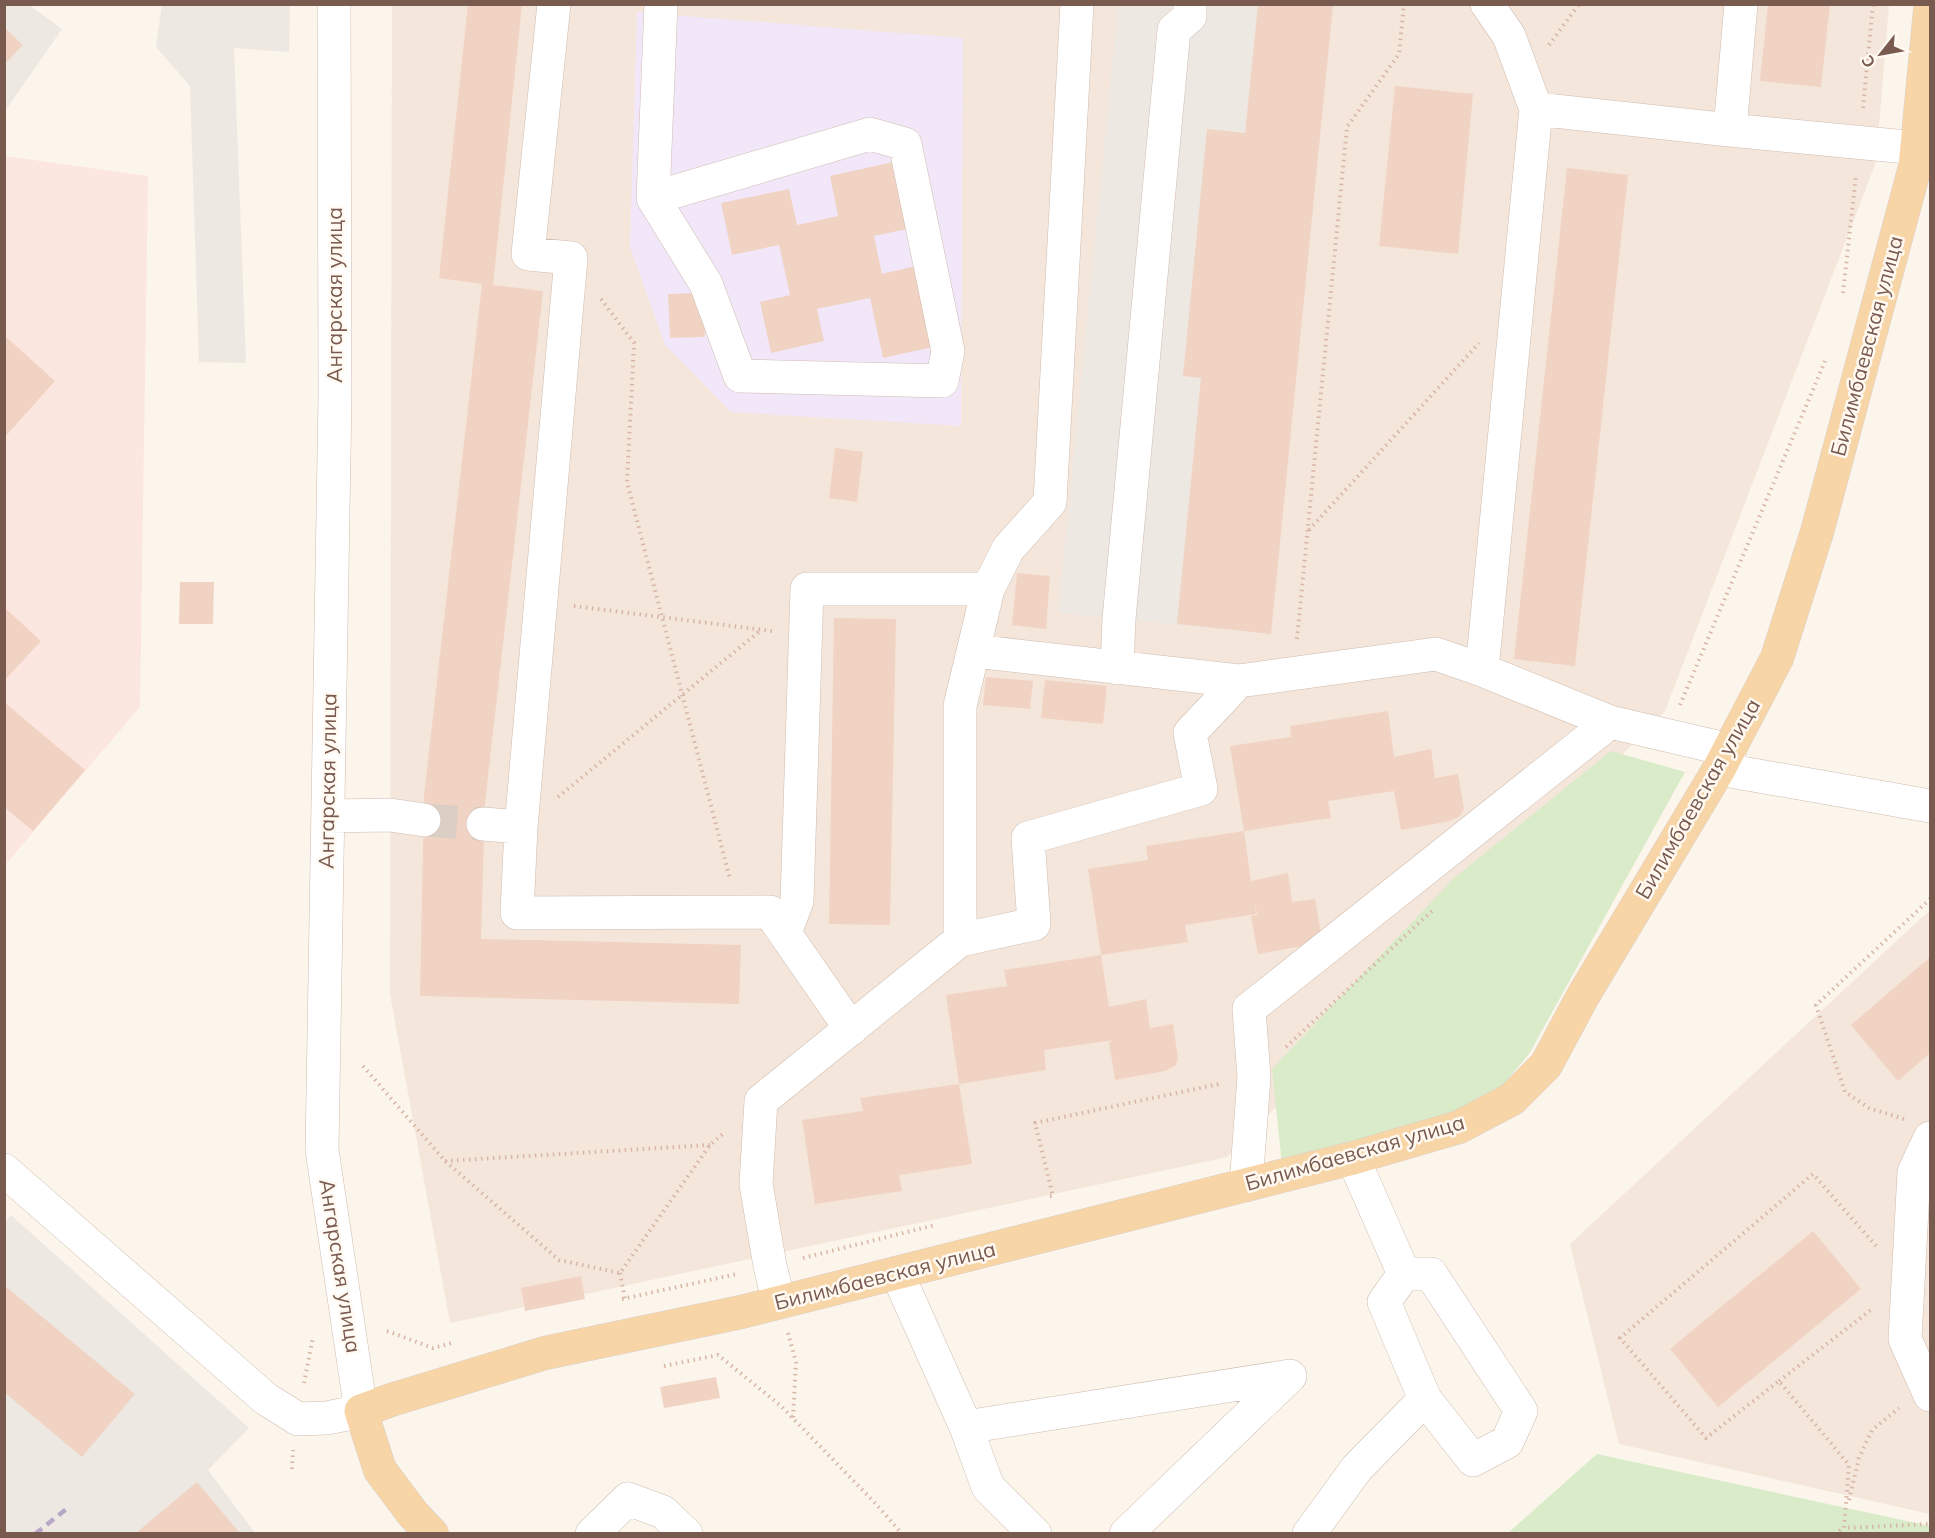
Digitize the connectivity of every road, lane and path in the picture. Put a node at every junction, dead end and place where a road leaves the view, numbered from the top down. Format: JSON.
{"nodes":[{"id":1,"x":334,"y":4,"type":"edge"},
{"id":2,"x":554,"y":4,"type":"edge"},
{"id":3,"x":661,"y":4,"type":"edge"},
{"id":4,"x":1077,"y":4,"type":"edge"},
{"id":5,"x":1190,"y":4,"type":"edge"},
{"id":6,"x":1404,"y":4,"type":"edge"},
{"id":7,"x":1487,"y":4,"type":"edge"},
{"id":8,"x":1580,"y":4,"type":"edge"},
{"id":9,"x":1741,"y":4,"type":"edge"},
{"id":10,"x":1873,"y":4,"type":"edge"},
{"id":11,"x":1930,"y":10,"type":"edge"},
{"id":12,"x":1525,"y":78,"type":"junction"},
{"id":13,"x":1536,"y":109,"type":"junction"},
{"id":14,"x":1730,"y":130,"type":"junction"},
{"id":15,"x":1859,"y":142,"type":"junction"},
{"id":16,"x":1917,"y":148,"type":"junction"},
{"id":17,"x":653,"y":198,"type":"junction"},
{"id":18,"x":571,"y":258,"type":"junction"},
{"id":19,"x":1518,"y":300,"type":"junction"},
{"id":20,"x":1842,"y":302,"type":"dead end"},
{"id":21,"x":1826,"y":357,"type":"dead end"},
{"id":22,"x":1308,"y":531,"type":"junction"},
{"id":23,"x":988,"y":589,"type":"junction"},
{"id":24,"x":541,"y":601,"type":"junction"},
{"id":25,"x":661,"y":617,"type":"junction"},
{"id":26,"x":761,"y":630,"type":"junction"},
{"id":27,"x":805,"y":636,"type":"junction"},
{"id":28,"x":974,"y":651,"type":"junction"},
{"id":29,"x":1117,"y":668,"type":"junction"},
{"id":30,"x":1482,"y":670,"type":"junction"},
{"id":31,"x":1294,"y":674,"type":"junction"},
{"id":32,"x":1239,"y":681,"type":"junction"},
{"id":33,"x":681,"y":695,"type":"junction"},
{"id":34,"x":1610,"y":722,"type":"junction"},
{"id":35,"x":1667,"y":735,"type":"junction"},
{"id":36,"x":1725,"y":759,"type":"junction"},
{"id":37,"x":1930,"y":806,"type":"edge"},
{"id":38,"x":328,"y":816,"type":"junction"},
{"id":39,"x":424,"y":820,"type":"tunnel mouth"},
{"id":40,"x":483,"y":824,"type":"tunnel mouth"},
{"id":41,"x":521,"y":827,"type":"junction"},
{"id":42,"x":1930,"y":899,"type":"edge"},
{"id":43,"x":1436,"y":906,"type":"dead end"},
{"id":44,"x":738,"y":912,"type":"junction"},
{"id":45,"x":785,"y":933,"type":"junction"},
{"id":46,"x":960,"y":940,"type":"junction"},
{"id":47,"x":851,"y":1029,"type":"junction"},
{"id":48,"x":363,"y":1066,"type":"dead end"},
{"id":49,"x":1254,"y":1077,"type":"junction"},
{"id":50,"x":761,"y":1101,"type":"junction"},
{"id":51,"x":1921,"y":1129,"type":"edge"},
{"id":52,"x":710,"y":1145,"type":"junction"},
{"id":53,"x":1353,"y":1158,"type":"junction"},
{"id":54,"x":445,"y":1161,"type":"junction"},
{"id":55,"x":4,"y":1170,"type":"edge"},
{"id":56,"x":1246,"y":1185,"type":"junction"},
{"id":57,"x":1042,"y":1198,"type":"dead end"},
{"id":58,"x":940,"y":1224,"type":"dead end"},
{"id":59,"x":770,"y":1266,"type":"junction"},
{"id":60,"x":620,"y":1273,"type":"junction"},
{"id":61,"x":897,"y":1273,"type":"junction"},
{"id":62,"x":1404,"y":1274,"type":"junction"},
{"id":63,"x":1907,"y":1281,"type":"junction"},
{"id":64,"x":625,"y":1299,"type":"dead end"},
{"id":65,"x":779,"y":1302,"type":"junction"},
{"id":66,"x":664,"y":1366,"type":"dead end"},
{"id":67,"x":1779,"y":1381,"type":"junction"},
{"id":68,"x":1929,"y":1391,"type":"edge"},
{"id":69,"x":1425,"y":1400,"type":"junction"},
{"id":70,"x":361,"y":1411,"type":"junction"},
{"id":71,"x":793,"y":1418,"type":"junction"},
{"id":72,"x":966,"y":1427,"type":"junction"},
{"id":73,"x":293,"y":1444,"type":"dead end"},
{"id":74,"x":292,"y":1468,"type":"dead end"},
{"id":75,"x":1846,"y":1509,"type":"junction"},
{"id":76,"x":1930,"y":1524,"type":"edge"},
{"id":77,"x":1844,"y":1528,"type":"junction"},
{"id":78,"x":432,"y":1533,"type":"edge"},
{"id":79,"x":592,"y":1533,"type":"edge"},
{"id":80,"x":686,"y":1533,"type":"edge"},
{"id":81,"x":902,"y":1533,"type":"edge"},
{"id":82,"x":1035,"y":1533,"type":"edge"},
{"id":83,"x":1126,"y":1533,"type":"edge"},
{"id":84,"x":1309,"y":1533,"type":"edge"},
{"id":85,"x":1834,"y":1533,"type":"edge"}],
"edges":[{"from":1,"to":38,"type":"street","name":"Ангарская улица"},
{"from":2,"to":18,"type":"street"},
{"from":3,"to":17,"type":"street"},
{"from":4,"to":23,"type":"street"},
{"from":5,"to":29,"type":"street"},
{"from":6,"to":22,"type":"path"},
{"from":7,"to":12,"type":"street"},
{"from":8,"to":12,"type":"path"},
{"from":9,"to":14,"type":"street"},
{"from":10,"to":15,"type":"path"},
{"from":11,"to":16,"type":"main road","name":"Билимбаевская улица"},
{"from":12,"to":13,"type":"street"},
{"from":13,"to":14,"type":"street"},
{"from":13,"to":19,"type":"street"},
{"from":14,"to":15,"type":"street"},
{"from":15,"to":16,"type":"street"},
{"from":15,"to":20,"type":"path"},
{"from":16,"to":36,"type":"main road","name":"Билимбаевская улица"},
{"from":17,"to":17,"type":"street"},
{"from":18,"to":24,"type":"street"},
{"from":18,"to":25,"type":"path"},
{"from":19,"to":22,"type":"path"},
{"from":19,"to":30,"type":"street"},
{"from":21,"to":35,"type":"path"},
{"from":22,"to":31,"type":"path"},
{"from":23,"to":27,"type":"street"},
{"from":23,"to":28,"type":"street"},
{"from":24,"to":25,"type":"path"},
{"from":24,"to":41,"type":"street"},
{"from":25,"to":26,"type":"path"},
{"from":25,"to":33,"type":"path"},
{"from":26,"to":27,"type":"path"},
{"from":26,"to":33,"type":"path"},
{"from":27,"to":45,"type":"street"},
{"from":28,"to":29,"type":"street"},
{"from":28,"to":46,"type":"street"},
{"from":29,"to":32,"type":"street"},
{"from":30,"to":31,"type":"street"},
{"from":30,"to":34,"type":"street"},
{"from":31,"to":32,"type":"street"},
{"from":32,"to":46,"type":"street"},
{"from":33,"to":41,"type":"path"},
{"from":33,"to":44,"type":"path"},
{"from":34,"to":35,"type":"street"},
{"from":34,"to":49,"type":"street"},
{"from":35,"to":36,"type":"street"},
{"from":36,"to":37,"type":"street"},
{"from":36,"to":53,"type":"main road","name":"Билимбаевская улица"},
{"from":38,"to":39,"type":"street"},
{"from":38,"to":70,"type":"street","name":"Ангарская улица"},
{"from":40,"to":41,"type":"street"},
{"from":41,"to":44,"type":"street"},
{"from":42,"to":51,"type":"path"},
{"from":43,"to":49,"type":"path"},
{"from":44,"to":45,"type":"street"},
{"from":45,"to":47,"type":"street"},
{"from":46,"to":47,"type":"street"},
{"from":47,"to":50,"type":"street"},
{"from":48,"to":54,"type":"path"},
{"from":49,"to":56,"type":"street"},
{"from":49,"to":57,"type":"path"},
{"from":50,"to":52,"type":"path"},
{"from":50,"to":59,"type":"street"},
{"from":51,"to":63,"type":"street"},
{"from":52,"to":54,"type":"path"},
{"from":52,"to":60,"type":"path"},
{"from":53,"to":56,"type":"main road","name":"Билимбаевская улица"},
{"from":53,"to":62,"type":"street"},
{"from":54,"to":60,"type":"path"},
{"from":55,"to":70,"type":"street"},
{"from":56,"to":61,"type":"main road","name":"Билимбаевская улица"},
{"from":58,"to":59,"type":"path"},
{"from":59,"to":65,"type":"street"},
{"from":60,"to":64,"type":"path"},
{"from":61,"to":65,"type":"main road","name":"Билимбаевская улица"},
{"from":61,"to":72,"type":"street"},
{"from":62,"to":69,"type":"street"},
{"from":62,"to":69,"type":"street"},
{"from":63,"to":67,"type":"path"},
{"from":63,"to":67,"type":"path"},
{"from":63,"to":68,"type":"street"},
{"from":65,"to":70,"type":"main road","name":"Билимбаевская улица"},
{"from":65,"to":71,"type":"path"},
{"from":66,"to":71,"type":"path"},
{"from":67,"to":75,"type":"path"},
{"from":68,"to":75,"type":"path"},
{"from":69,"to":84,"type":"street"},
{"from":70,"to":78,"type":"main road","name":"Ангарская улица"},
{"from":71,"to":81,"type":"path"},
{"from":72,"to":82,"type":"street"},
{"from":72,"to":83,"type":"street"},
{"from":73,"to":74,"type":"path"},
{"from":75,"to":77,"type":"path"},
{"from":76,"to":77,"type":"path"},
{"from":77,"to":85,"type":"path"},
{"from":79,"to":80,"type":"street"}]}
